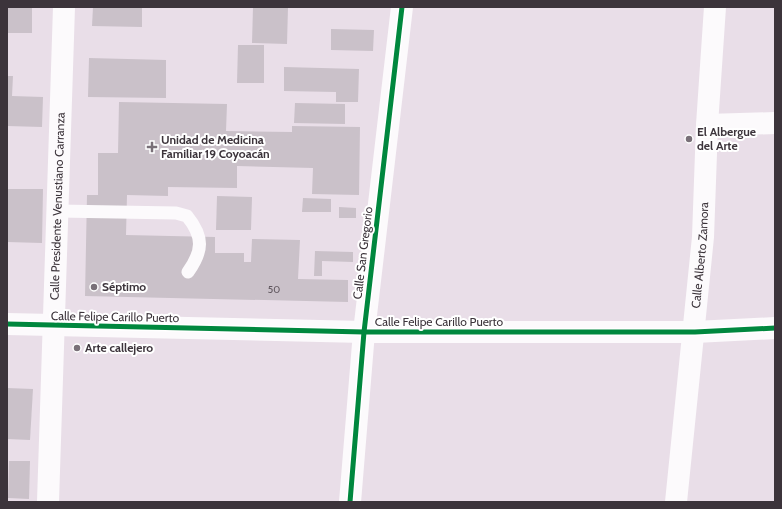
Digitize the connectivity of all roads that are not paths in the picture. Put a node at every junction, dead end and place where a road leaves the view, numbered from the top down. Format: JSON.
{"nodes":[{"id":1,"x":64,"y":7,"type":"edge"},
{"id":2,"x":402,"y":7,"type":"edge"},
{"id":3,"x":715,"y":7,"type":"edge"},
{"id":4,"x":775,"y":123,"type":"edge"},
{"id":5,"x":707,"y":125,"type":"junction"},
{"id":6,"x":58,"y":211,"type":"junction"},
{"id":7,"x":188,"y":272,"type":"dead end"},
{"id":8,"x":7,"y":324,"type":"edge"},
{"id":9,"x":55,"y":325,"type":"junction"},
{"id":10,"x":775,"y":328,"type":"edge"},
{"id":11,"x":364,"y":332,"type":"junction"},
{"id":12,"x":695,"y":332,"type":"junction"},
{"id":13,"x":48,"y":502,"type":"edge"},
{"id":14,"x":350,"y":502,"type":"edge"},
{"id":15,"x":676,"y":502,"type":"edge"}],
"edges":[{"from":1,"to":6,"type":"street","name":"Calle Presidente Venustiano Carranza"},
{"from":2,"to":11,"type":"street","name":"Calle San Gregorio"},
{"from":3,"to":5,"type":"street","name":"Calle Alberto Zamora"},
{"from":4,"to":5,"type":"street"},
{"from":5,"to":12,"type":"street","name":"Calle Alberto Zamora"},
{"from":6,"to":7,"type":"lane"},
{"from":6,"to":9,"type":"street","name":"Calle Presidente Venustiano Carranza"},
{"from":8,"to":9,"type":"street","name":"Calle Felipe Carillo Puerto"},
{"from":9,"to":11,"type":"street","name":"Calle Felipe Carillo Puerto"},
{"from":9,"to":13,"type":"street","name":"Calle Presidente Venustiano Carranza"},
{"from":10,"to":12,"type":"street","name":"Calle Felipe Carillo Puerto"},
{"from":11,"to":12,"type":"street","name":"Calle Felipe Carillo Puerto"},
{"from":11,"to":14,"type":"street","name":"Calle San Gregorio"},
{"from":12,"to":15,"type":"street","name":"Calle Alberto Zamora"}]}
